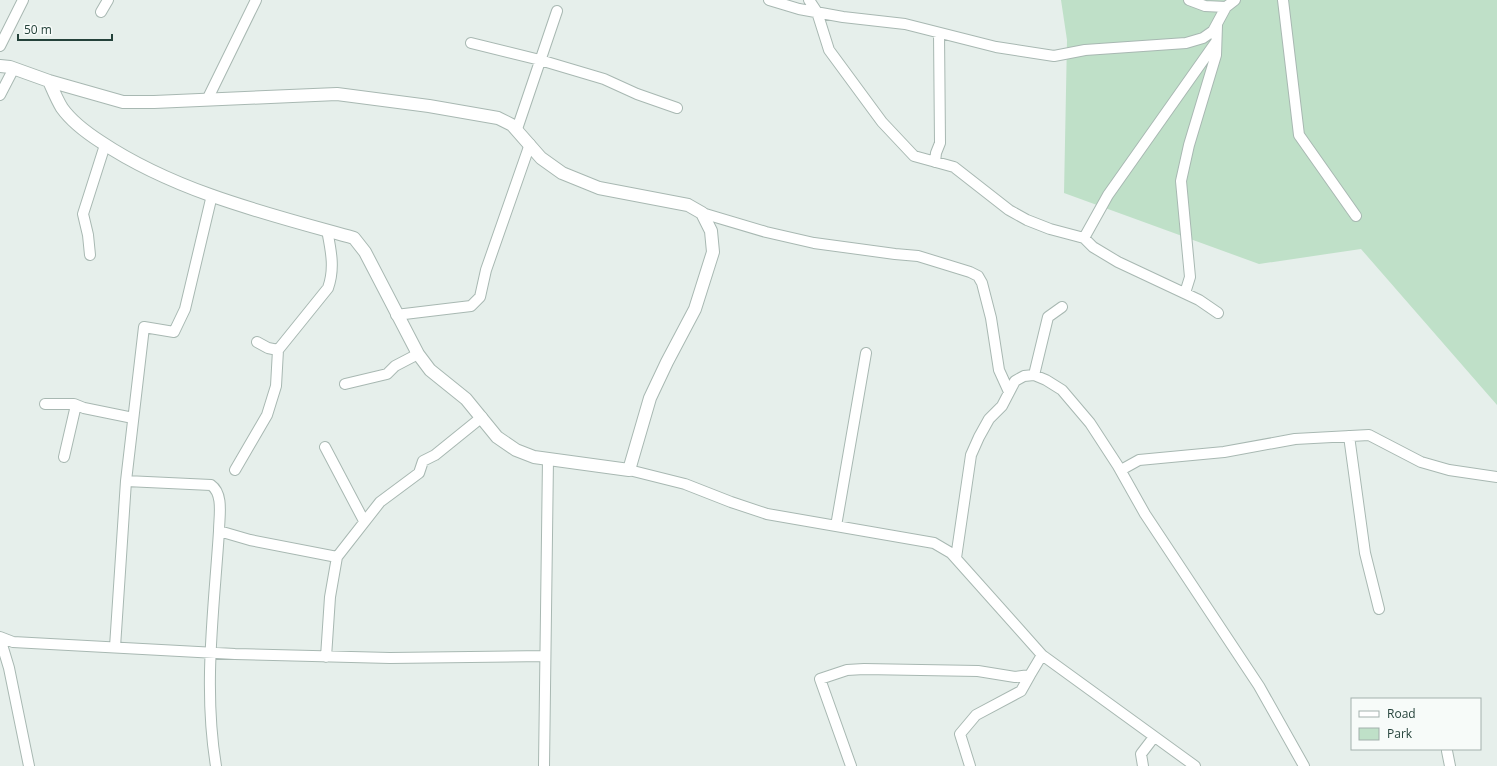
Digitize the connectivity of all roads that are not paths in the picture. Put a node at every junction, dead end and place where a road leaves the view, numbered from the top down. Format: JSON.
{"nodes":[{"id":1,"x":23,"y":0,"type":"edge"},
{"id":2,"x":256,"y":0,"type":"edge"},
{"id":3,"x":769,"y":0,"type":"edge"},
{"id":4,"x":809,"y":0,"type":"edge"},
{"id":5,"x":1189,"y":0,"type":"edge"},
{"id":6,"x":1235,"y":0,"type":"edge"},
{"id":7,"x":1283,"y":0,"type":"edge"},
{"id":8,"x":105,"y":1,"type":"edge"},
{"id":9,"x":790,"y":3,"type":"edge"},
{"id":10,"x":1226,"y":7,"type":"junction"},
{"id":11,"x":557,"y":11,"type":"dead end"},
{"id":12,"x":101,"y":12,"type":"dead end"},
{"id":13,"x":817,"y":12,"type":"junction"},
{"id":14,"x":1216,"y":24,"type":"junction"},
{"id":15,"x":939,"y":32,"type":"junction"},
{"id":16,"x":1216,"y":42,"type":"junction"},
{"id":17,"x":471,"y":43,"type":"dead end"},
{"id":18,"x":0,"y":46,"type":"edge"},
{"id":19,"x":540,"y":60,"type":"junction"},
{"id":20,"x":0,"y":66,"type":"edge"},
{"id":21,"x":14,"y":68,"type":"junction"},
{"id":22,"x":49,"y":81,"type":"junction"},
{"id":23,"x":0,"y":95,"type":"edge"},
{"id":24,"x":207,"y":100,"type":"junction"},
{"id":25,"x":677,"y":108,"type":"dead end"},
{"id":26,"x":517,"y":129,"type":"junction"},
{"id":27,"x":530,"y":144,"type":"junction"},
{"id":28,"x":105,"y":145,"type":"junction"},
{"id":29,"x":935,"y":162,"type":"junction"},
{"id":30,"x":212,"y":195,"type":"junction"},
{"id":31,"x":702,"y":213,"type":"junction"},
{"id":32,"x":1356,"y":216,"type":"dead end"},
{"id":33,"x":327,"y":230,"type":"junction"},
{"id":34,"x":1084,"y":238,"type":"junction"},
{"id":35,"x":90,"y":255,"type":"dead end"},
{"id":36,"x":1185,"y":293,"type":"junction"},
{"id":37,"x":1062,"y":307,"type":"dead end"},
{"id":38,"x":1218,"y":314,"type":"dead end"},
{"id":39,"x":396,"y":315,"type":"junction"},
{"id":40,"x":257,"y":342,"type":"dead end"},
{"id":41,"x":278,"y":350,"type":"junction"},
{"id":42,"x":866,"y":353,"type":"dead end"},
{"id":43,"x":418,"y":354,"type":"junction"},
{"id":44,"x":1034,"y":375,"type":"junction"},
{"id":45,"x":345,"y":384,"type":"dead end"},
{"id":46,"x":1009,"y":392,"type":"junction"},
{"id":47,"x":45,"y":404,"type":"dead end"},
{"id":48,"x":76,"y":405,"type":"junction"},
{"id":49,"x":482,"y":417,"type":"junction"},
{"id":50,"x":133,"y":418,"type":"junction"},
{"id":51,"x":1348,"y":436,"type":"junction"},
{"id":52,"x":325,"y":447,"type":"dead end"},
{"id":53,"x":64,"y":457,"type":"dead end"},
{"id":54,"x":548,"y":459,"type":"junction"},
{"id":55,"x":235,"y":470,"type":"dead end"},
{"id":56,"x":629,"y":470,"type":"junction"},
{"id":57,"x":1121,"y":470,"type":"junction"},
{"id":58,"x":1497,"y":477,"type":"edge"},
{"id":59,"x":126,"y":482,"type":"junction"},
{"id":60,"x":364,"y":521,"type":"junction"},
{"id":61,"x":836,"y":526,"type":"junction"},
{"id":62,"x":219,"y":531,"type":"junction"},
{"id":63,"x":337,"y":557,"type":"junction"},
{"id":64,"x":956,"y":558,"type":"junction"},
{"id":65,"x":1379,"y":609,"type":"dead end"},
{"id":66,"x":0,"y":637,"type":"edge"},
{"id":67,"x":115,"y":647,"type":"junction"},
{"id":68,"x":209,"y":652,"type":"junction"},
{"id":69,"x":1042,"y":655,"type":"junction"},
{"id":70,"x":326,"y":656,"type":"junction"},
{"id":71,"x":545,"y":656,"type":"junction"},
{"id":72,"x":1030,"y":675,"type":"junction"},
{"id":73,"x":1154,"y":737,"type":"junction"},
{"id":74,"x":1447,"y":751,"type":"dead end"},
{"id":75,"x":29,"y":766,"type":"edge"},
{"id":76,"x":216,"y":766,"type":"edge"},
{"id":77,"x":544,"y":766,"type":"edge"},
{"id":78,"x":851,"y":766,"type":"edge"},
{"id":79,"x":970,"y":766,"type":"edge"},
{"id":80,"x":1143,"y":766,"type":"edge"},
{"id":81,"x":1195,"y":766,"type":"edge"},
{"id":82,"x":1304,"y":766,"type":"edge"},
{"id":83,"x":1450,"y":766,"type":"edge"}],
"edges":[{"from":1,"to":18,"type":"street"},
{"from":2,"to":24,"type":"street"},
{"from":3,"to":9,"type":"street"},
{"from":4,"to":13,"type":"street"},
{"from":5,"to":10,"type":"street"},
{"from":6,"to":10,"type":"street"},
{"from":7,"to":32,"type":"street"},
{"from":8,"to":12,"type":"street"},
{"from":9,"to":13,"type":"street"},
{"from":10,"to":14,"type":"street"},
{"from":11,"to":19,"type":"street"},
{"from":13,"to":15,"type":"street"},
{"from":13,"to":29,"type":"street"},
{"from":14,"to":15,"type":"street"},
{"from":14,"to":16,"type":"street"},
{"from":15,"to":29,"type":"street"},
{"from":16,"to":34,"type":"street"},
{"from":16,"to":36,"type":"street"},
{"from":17,"to":19,"type":"street"},
{"from":19,"to":25,"type":"street"},
{"from":19,"to":26,"type":"street"},
{"from":20,"to":21,"type":"street"},
{"from":21,"to":22,"type":"street"},
{"from":21,"to":23,"type":"street"},
{"from":22,"to":24,"type":"street"},
{"from":22,"to":28,"type":"street"},
{"from":24,"to":26,"type":"street"},
{"from":26,"to":27,"type":"street"},
{"from":27,"to":31,"type":"street"},
{"from":27,"to":39,"type":"street"},
{"from":28,"to":30,"type":"street"},
{"from":28,"to":35,"type":"street"},
{"from":29,"to":34,"type":"street"},
{"from":30,"to":33,"type":"street"},
{"from":30,"to":50,"type":"street"},
{"from":31,"to":46,"type":"street"},
{"from":31,"to":56,"type":"street"},
{"from":33,"to":39,"type":"street"},
{"from":33,"to":41,"type":"street"},
{"from":34,"to":36,"type":"street"},
{"from":36,"to":38,"type":"street"},
{"from":37,"to":44,"type":"street"},
{"from":39,"to":43,"type":"street"},
{"from":40,"to":41,"type":"street"},
{"from":41,"to":55,"type":"street"},
{"from":42,"to":61,"type":"street"},
{"from":43,"to":45,"type":"street"},
{"from":43,"to":49,"type":"street"},
{"from":44,"to":46,"type":"street"},
{"from":44,"to":57,"type":"street"},
{"from":46,"to":64,"type":"street"},
{"from":47,"to":48,"type":"street"},
{"from":48,"to":50,"type":"street"},
{"from":48,"to":53,"type":"street"},
{"from":49,"to":54,"type":"street"},
{"from":49,"to":60,"type":"street"},
{"from":50,"to":59,"type":"street"},
{"from":51,"to":57,"type":"street"},
{"from":51,"to":58,"type":"street"},
{"from":51,"to":65,"type":"street"},
{"from":52,"to":60,"type":"street"},
{"from":54,"to":56,"type":"street"},
{"from":54,"to":71,"type":"street"},
{"from":56,"to":61,"type":"street"},
{"from":57,"to":82,"type":"street"},
{"from":59,"to":62,"type":"street"},
{"from":59,"to":67,"type":"street"},
{"from":60,"to":63,"type":"street"},
{"from":61,"to":64,"type":"street"},
{"from":62,"to":63,"type":"street"},
{"from":62,"to":68,"type":"street"},
{"from":63,"to":70,"type":"street"},
{"from":64,"to":69,"type":"street"},
{"from":66,"to":67,"type":"street"},
{"from":66,"to":75,"type":"street"},
{"from":67,"to":68,"type":"street"},
{"from":68,"to":70,"type":"street"},
{"from":68,"to":76,"type":"street"},
{"from":69,"to":72,"type":"street"},
{"from":69,"to":73,"type":"street"},
{"from":70,"to":71,"type":"street"},
{"from":71,"to":77,"type":"street"},
{"from":72,"to":78,"type":"street"},
{"from":72,"to":79,"type":"street"},
{"from":73,"to":80,"type":"street"},
{"from":73,"to":81,"type":"street"},
{"from":74,"to":83,"type":"street"}]}
